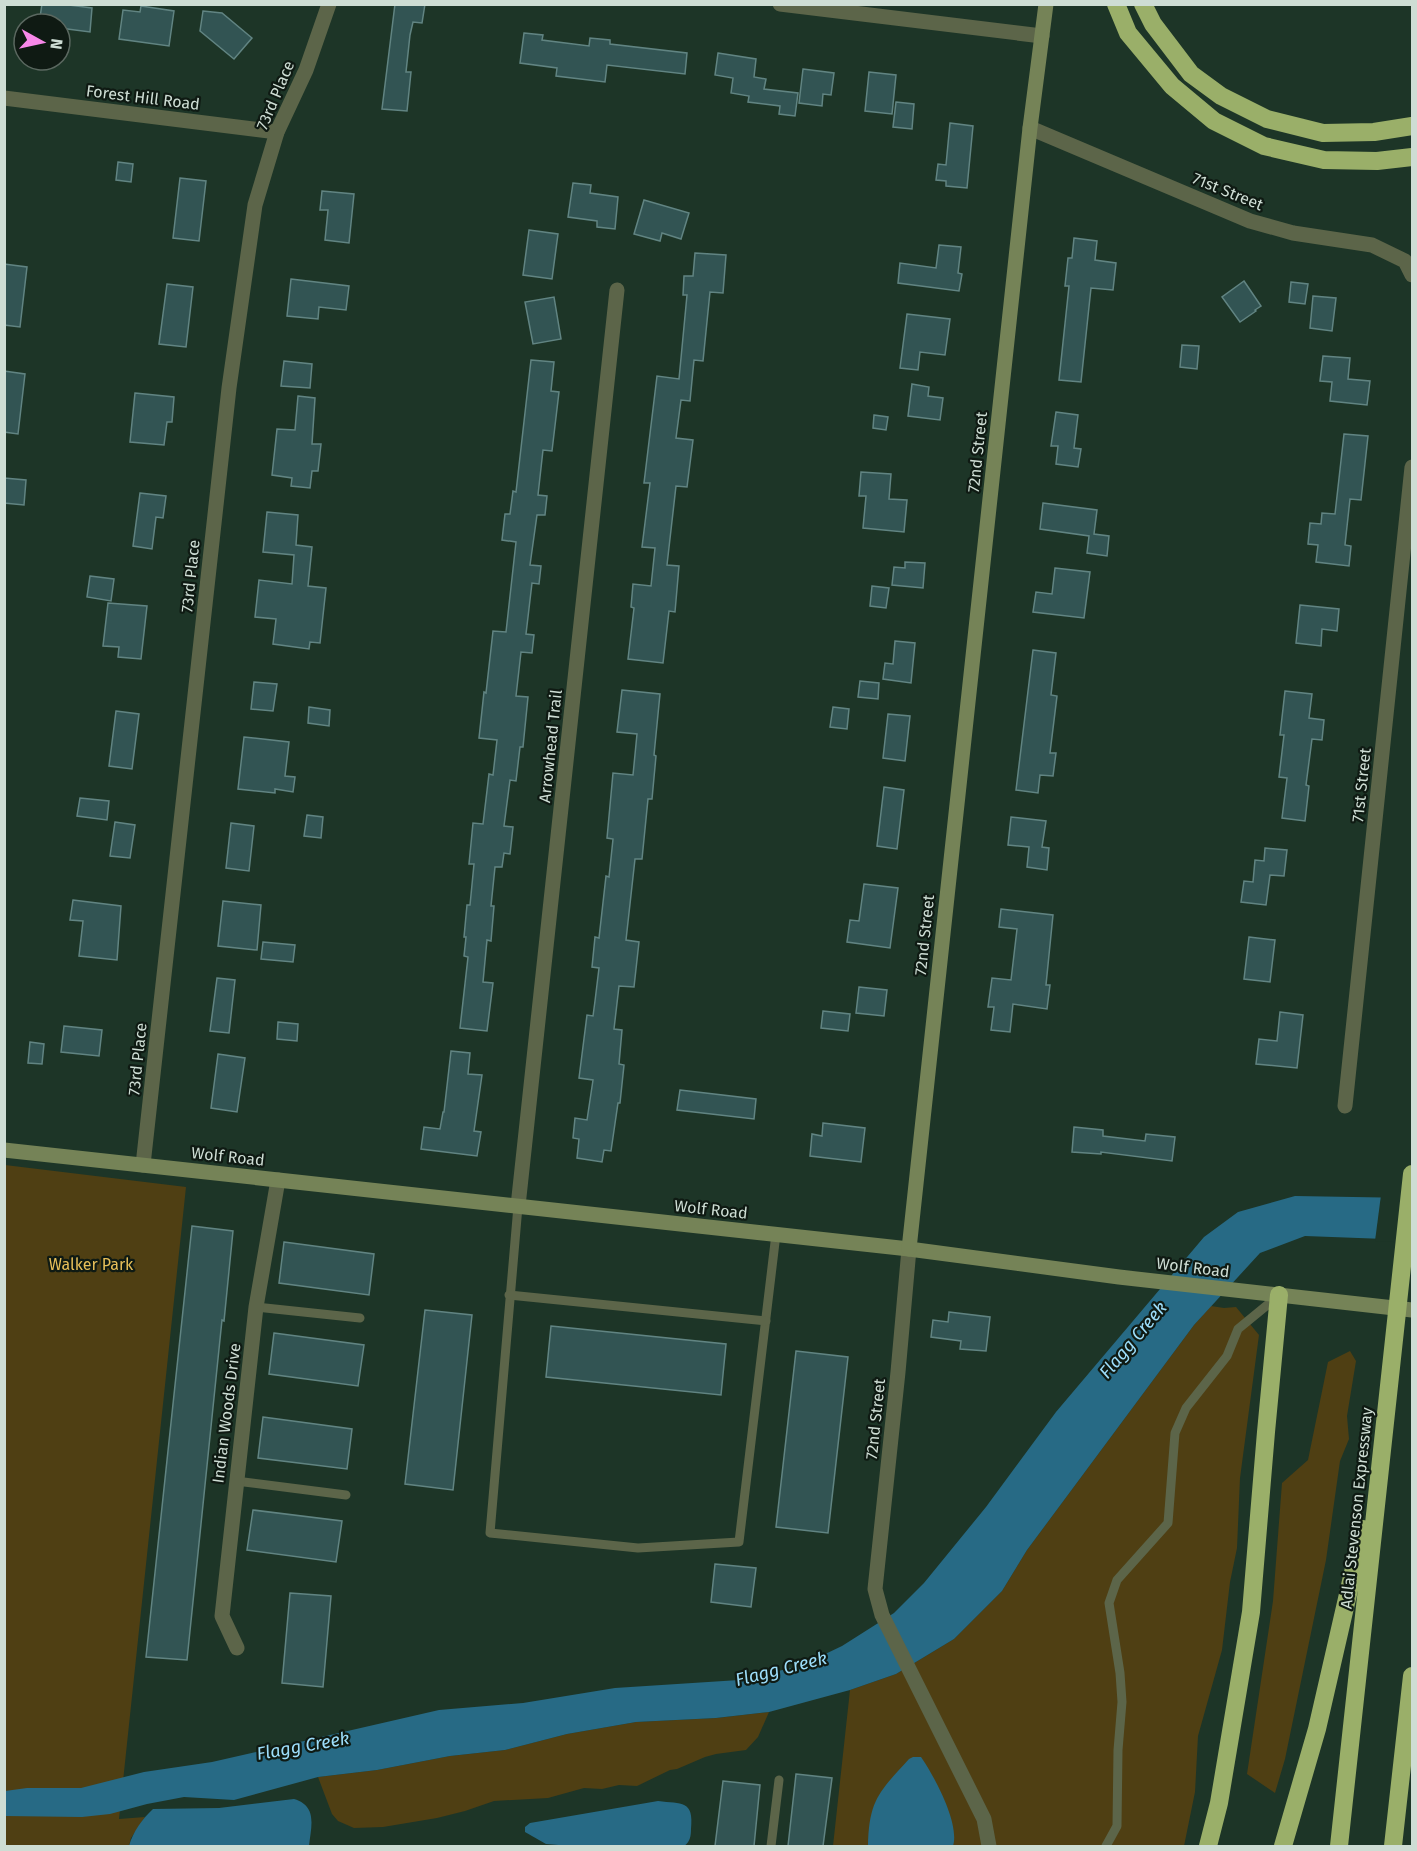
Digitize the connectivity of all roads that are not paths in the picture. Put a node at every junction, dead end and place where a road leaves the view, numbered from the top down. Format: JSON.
{"nodes":[{"id":1,"x":329,"y":4,"type":"edge"},
{"id":2,"x":780,"y":4,"type":"edge"},
{"id":3,"x":1046,"y":4,"type":"edge"},
{"id":4,"x":1116,"y":4,"type":"edge"},
{"id":5,"x":1143,"y":4,"type":"edge"},
{"id":6,"x":1042,"y":36,"type":"junction"},
{"id":7,"x":4,"y":98,"type":"edge"},
{"id":8,"x":1413,"y":126,"type":"edge"},
{"id":9,"x":1030,"y":128,"type":"junction"},
{"id":10,"x":277,"y":132,"type":"junction"},
{"id":11,"x":1413,"y":157,"type":"edge"},
{"id":12,"x":1413,"y":275,"type":"edge"},
{"id":13,"x":617,"y":290,"type":"dead end"},
{"id":14,"x":1413,"y":467,"type":"edge"},
{"id":15,"x":1345,"y":1106,"type":"dead end"},
{"id":16,"x":4,"y":1150,"type":"edge"},
{"id":17,"x":143,"y":1165,"type":"junction"},
{"id":18,"x":1413,"y":1174,"type":"edge"},
{"id":19,"x":278,"y":1180,"type":"junction"},
{"id":20,"x":518,"y":1206,"type":"junction"},
{"id":21,"x":776,"y":1234,"type":"junction"},
{"id":22,"x":909,"y":1249,"type":"junction"},
{"id":23,"x":509,"y":1295,"type":"junction"},
{"id":24,"x":1279,"y":1295,"type":"junction"},
{"id":25,"x":256,"y":1306,"type":"junction"},
{"id":26,"x":1413,"y":1310,"type":"edge"},
{"id":27,"x":360,"y":1318,"type":"dead end"},
{"id":28,"x":766,"y":1321,"type":"junction"},
{"id":29,"x":1382,"y":1448,"type":"junction"},
{"id":30,"x":236,"y":1480,"type":"junction"},
{"id":31,"x":346,"y":1495,"type":"dead end"},
{"id":32,"x":237,"y":1648,"type":"dead end"},
{"id":33,"x":1413,"y":1676,"type":"edge"},
{"id":34,"x":778,"y":1780,"type":"dead end"},
{"id":35,"x":771,"y":1846,"type":"edge"},
{"id":36,"x":989,"y":1846,"type":"edge"},
{"id":37,"x":1106,"y":1846,"type":"edge"},
{"id":38,"x":1208,"y":1846,"type":"edge"},
{"id":39,"x":1283,"y":1846,"type":"edge"},
{"id":40,"x":1339,"y":1846,"type":"edge"},
{"id":41,"x":1394,"y":1846,"type":"edge"}],
"edges":[{"from":1,"to":10,"type":"street","name":"73rd Place"},
{"from":2,"to":6,"type":"street"},
{"from":3,"to":6,"type":"street","name":"72nd Street"},
{"from":4,"to":11,"type":"highway"},
{"from":5,"to":8,"type":"highway"},
{"from":6,"to":9,"type":"street","name":"72nd Street"},
{"from":7,"to":10,"type":"street","name":"Forest Hill Road"},
{"from":9,"to":12,"type":"street","name":"71st Street"},
{"from":9,"to":22,"type":"street","name":"72nd Street"},
{"from":10,"to":17,"type":"street","name":"73rd Place"},
{"from":13,"to":20,"type":"street","name":"Arrowhead Trail"},
{"from":14,"to":15,"type":"street","name":"71st Street"},
{"from":16,"to":17,"type":"street","name":"Wolf Road"},
{"from":17,"to":19,"type":"street","name":"Wolf Road"},
{"from":18,"to":29,"type":"highway","name":"Adlai Stevenson Expressway"},
{"from":19,"to":20,"type":"street","name":"Wolf Road"},
{"from":19,"to":25,"type":"street","name":"Indian Woods Drive"},
{"from":20,"to":21,"type":"street","name":"Wolf Road"},
{"from":20,"to":23,"type":"lane"},
{"from":21,"to":22,"type":"street","name":"Wolf Road"},
{"from":21,"to":28,"type":"lane"},
{"from":22,"to":24,"type":"street","name":"Wolf Road"},
{"from":22,"to":36,"type":"street","name":"72nd Street"},
{"from":23,"to":28,"type":"lane"},
{"from":23,"to":28,"type":"lane"},
{"from":24,"to":26,"type":"street","name":"Wolf Road"},
{"from":24,"to":37,"type":"lane"},
{"from":24,"to":38,"type":"highway"},
{"from":25,"to":27,"type":"lane"},
{"from":25,"to":30,"type":"street","name":"Indian Woods Drive"},
{"from":29,"to":39,"type":"highway"},
{"from":29,"to":40,"type":"highway","name":"Adlai Stevenson Expressway"},
{"from":30,"to":31,"type":"lane"},
{"from":30,"to":32,"type":"street","name":"Indian Woods Drive"},
{"from":33,"to":41,"type":"highway"},
{"from":34,"to":35,"type":"lane"}]}
